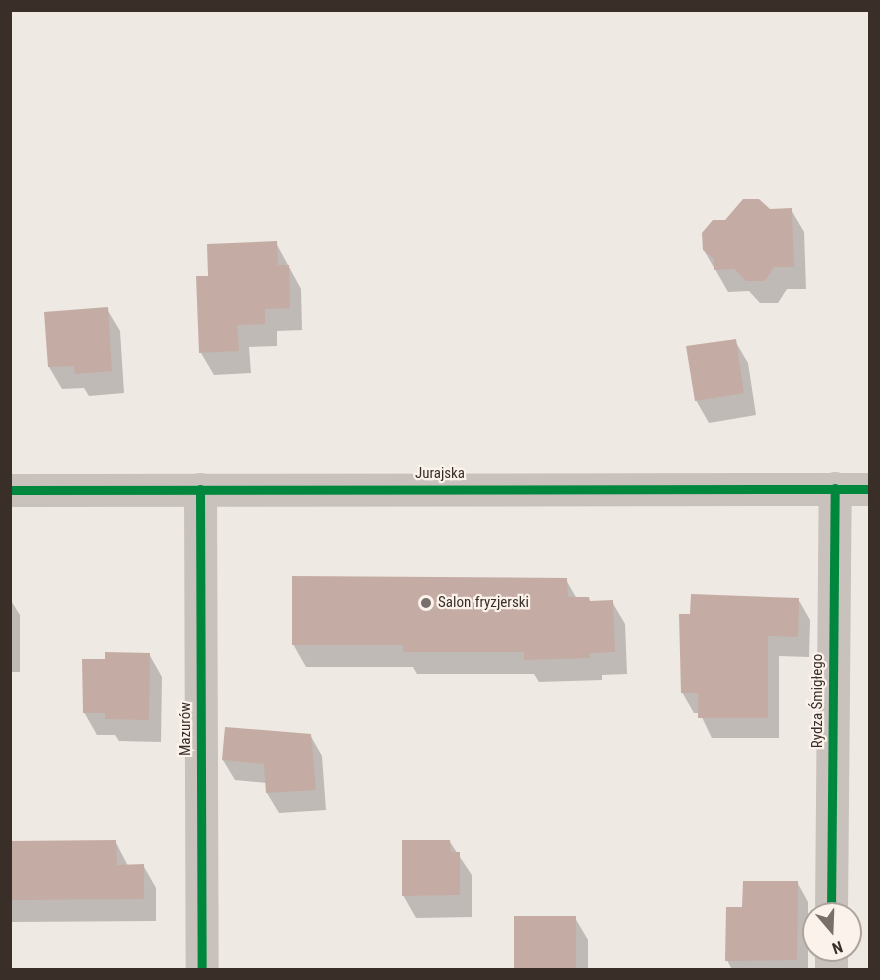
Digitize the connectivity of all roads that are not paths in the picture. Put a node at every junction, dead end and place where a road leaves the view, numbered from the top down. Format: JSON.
{"nodes":[{"id":1,"x":835,"y":488,"type":"junction"},
{"id":2,"x":200,"y":489,"type":"junction"},
{"id":3,"x":870,"y":489,"type":"edge"},
{"id":4,"x":10,"y":490,"type":"edge"},
{"id":5,"x":831,"y":902,"type":"edge"},
{"id":6,"x":202,"y":969,"type":"edge"}],
"edges":[{"from":1,"to":2,"type":"street","name":"Jurajska"},
{"from":1,"to":3,"type":"street","name":"Jurajska"},
{"from":1,"to":5,"type":"street","name":"Rydza Śmigłego"},
{"from":2,"to":4,"type":"street","name":"Jurajska"},
{"from":2,"to":6,"type":"street","name":"Mazurów"}]}
